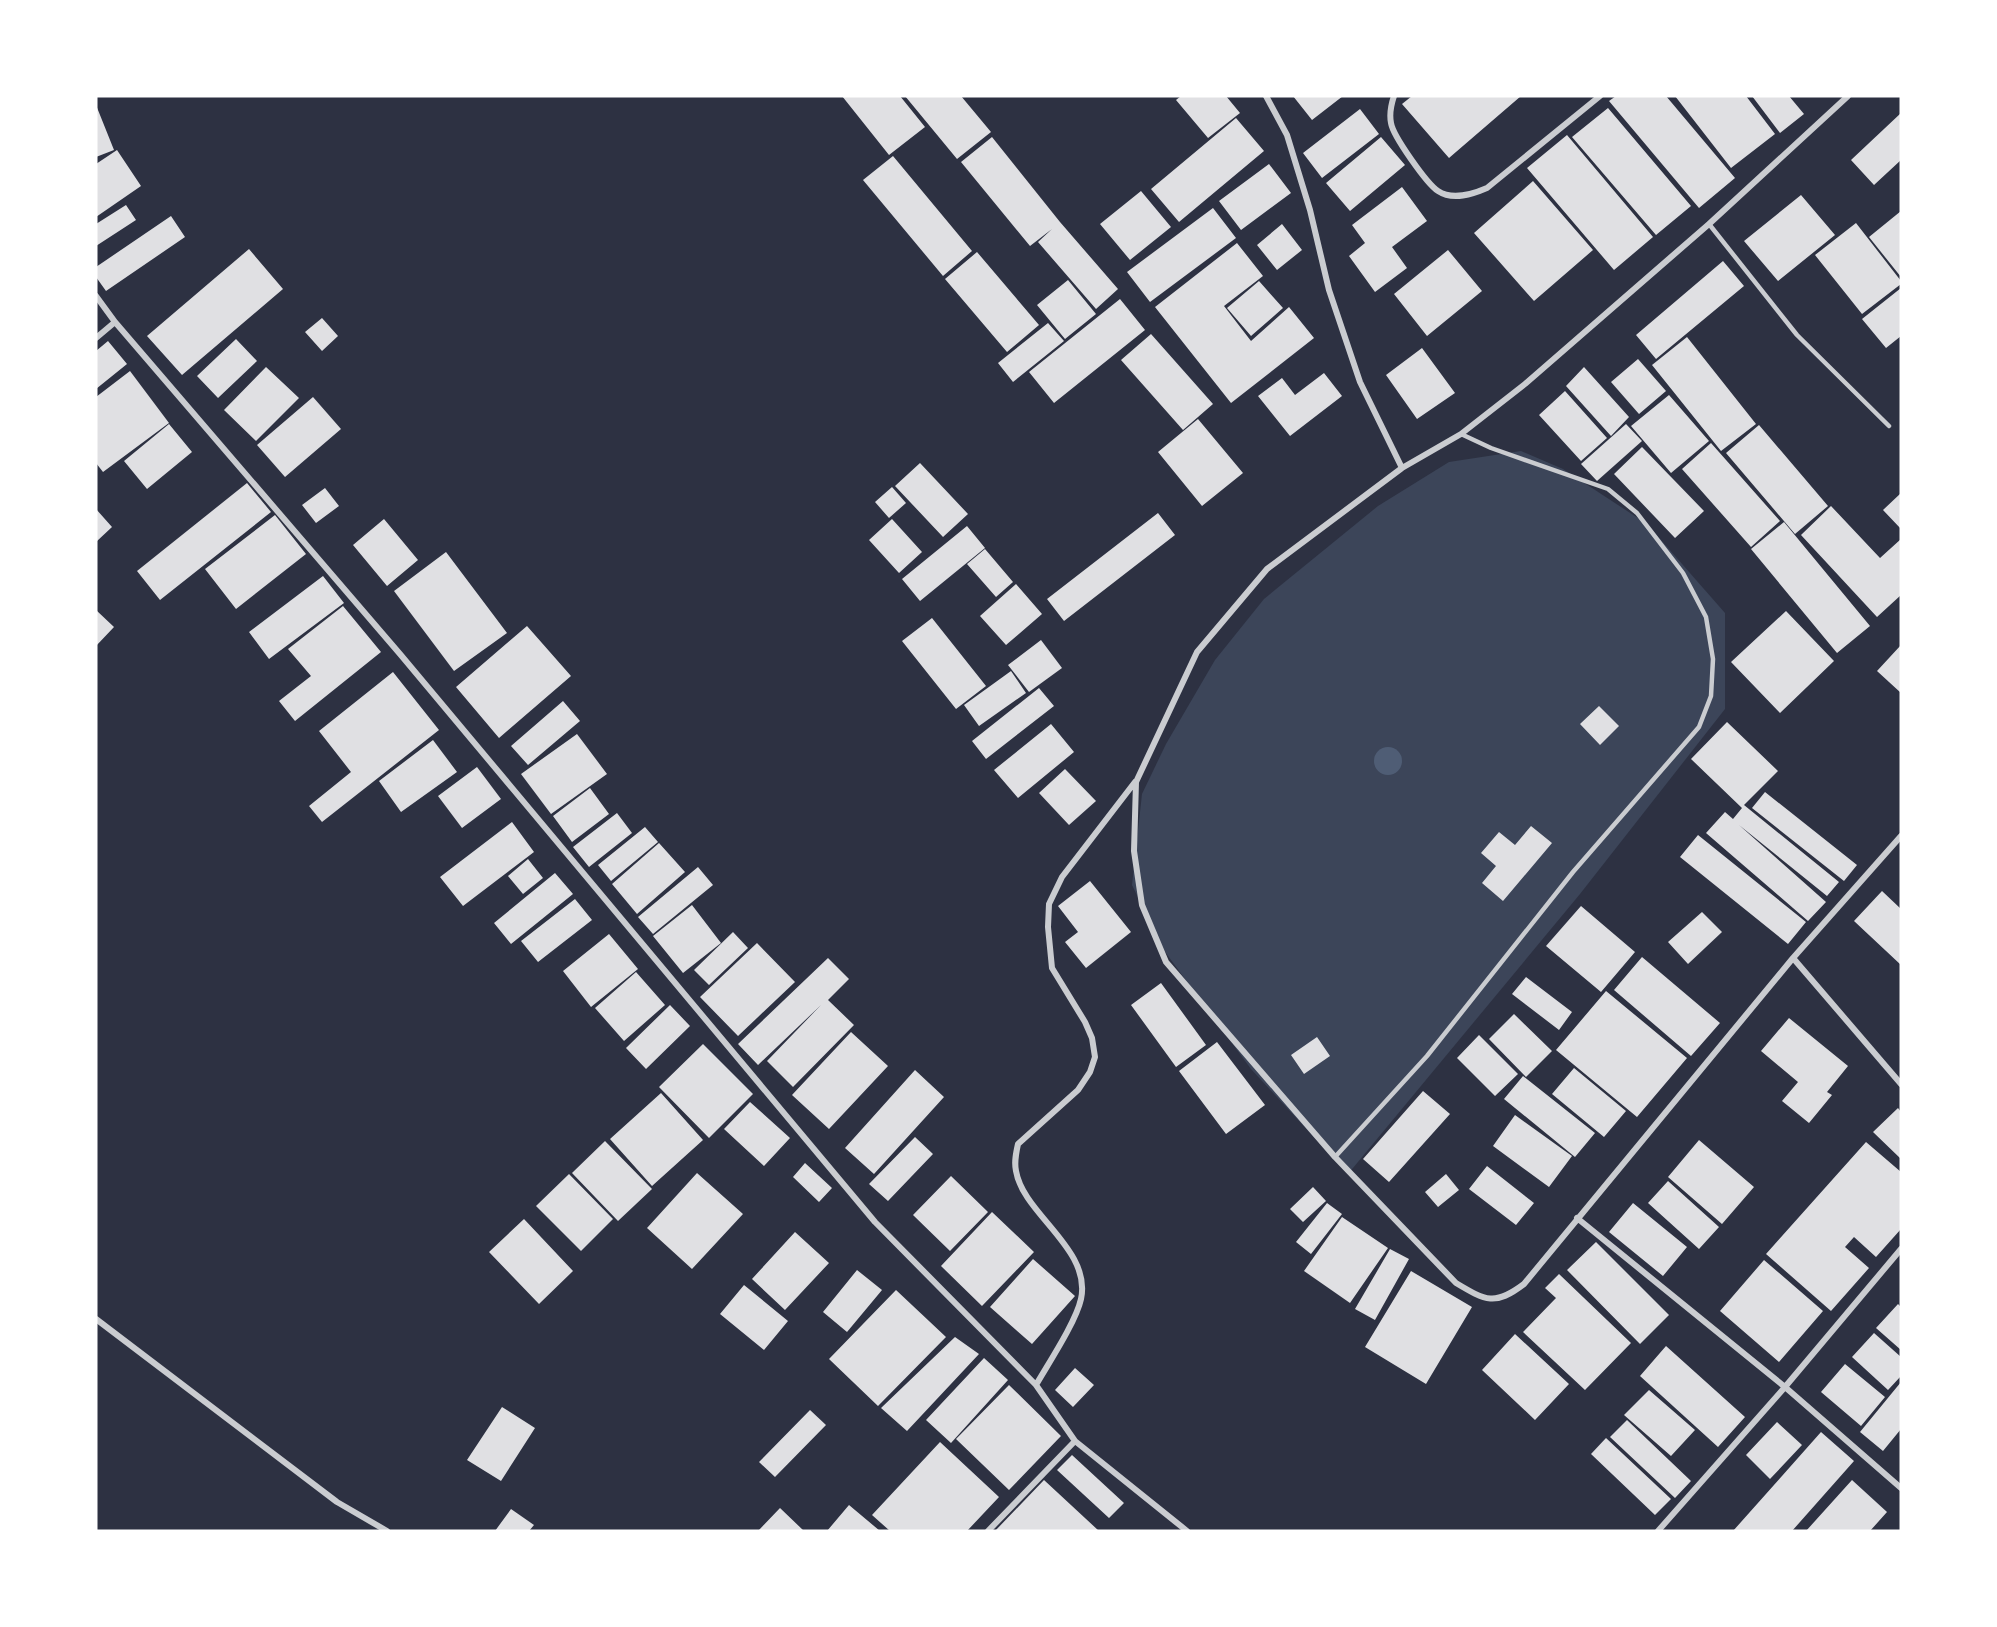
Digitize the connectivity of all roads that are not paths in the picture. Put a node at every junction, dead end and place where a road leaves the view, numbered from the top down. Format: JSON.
{"nodes":[{"id":1,"x":1266,"y":96,"type":"edge"},
{"id":2,"x":1394,"y":96,"type":"edge"},
{"id":3,"x":1600,"y":96,"type":"edge"},
{"id":4,"x":1848,"y":96,"type":"edge"},
{"id":5,"x":1709,"y":224,"type":"junction"},
{"id":6,"x":96,"y":296,"type":"edge"},
{"id":7,"x":115,"y":322,"type":"junction"},
{"id":8,"x":96,"y":338,"type":"edge"},
{"id":9,"x":1889,"y":426,"type":"dead end"},
{"id":10,"x":1461,"y":434,"type":"junction"},
{"id":11,"x":1402,"y":468,"type":"junction"},
{"id":12,"x":1136,"y":782,"type":"junction"},
{"id":13,"x":1901,"y":836,"type":"edge"},
{"id":14,"x":1793,"y":958,"type":"junction"},
{"id":15,"x":1901,"y":1084,"type":"edge"},
{"id":16,"x":1335,"y":1157,"type":"junction"},
{"id":17,"x":1577,"y":1218,"type":"junction"},
{"id":18,"x":1901,"y":1249,"type":"edge"},
{"id":19,"x":96,"y":1319,"type":"edge"},
{"id":20,"x":1036,"y":1385,"type":"junction"},
{"id":21,"x":1785,"y":1387,"type":"junction"},
{"id":22,"x":1076,"y":1441,"type":"junction"},
{"id":23,"x":1901,"y":1488,"type":"edge"},
{"id":24,"x":387,"y":1531,"type":"edge"},
{"id":25,"x":988,"y":1531,"type":"edge"},
{"id":26,"x":1187,"y":1531,"type":"edge"},
{"id":27,"x":1658,"y":1531,"type":"edge"}],
"edges":[{"from":1,"to":11,"type":"street"},
{"from":2,"to":3,"type":"street"},
{"from":4,"to":5,"type":"street"},
{"from":5,"to":9,"type":"lane"},
{"from":5,"to":10,"type":"street"},
{"from":6,"to":7,"type":"street"},
{"from":7,"to":8,"type":"street"},
{"from":7,"to":20,"type":"street"},
{"from":10,"to":11,"type":"street"},
{"from":10,"to":16,"type":"lane"},
{"from":11,"to":12,"type":"street"},
{"from":12,"to":16,"type":"street"},
{"from":12,"to":20,"type":"street"},
{"from":13,"to":14,"type":"street"},
{"from":14,"to":15,"type":"street"},
{"from":14,"to":17,"type":"street"},
{"from":16,"to":17,"type":"street"},
{"from":17,"to":21,"type":"street"},
{"from":18,"to":21,"type":"street"},
{"from":19,"to":24,"type":"street"},
{"from":20,"to":22,"type":"street"},
{"from":21,"to":23,"type":"street"},
{"from":21,"to":27,"type":"street"},
{"from":22,"to":25,"type":"street"},
{"from":22,"to":26,"type":"street"}]}
